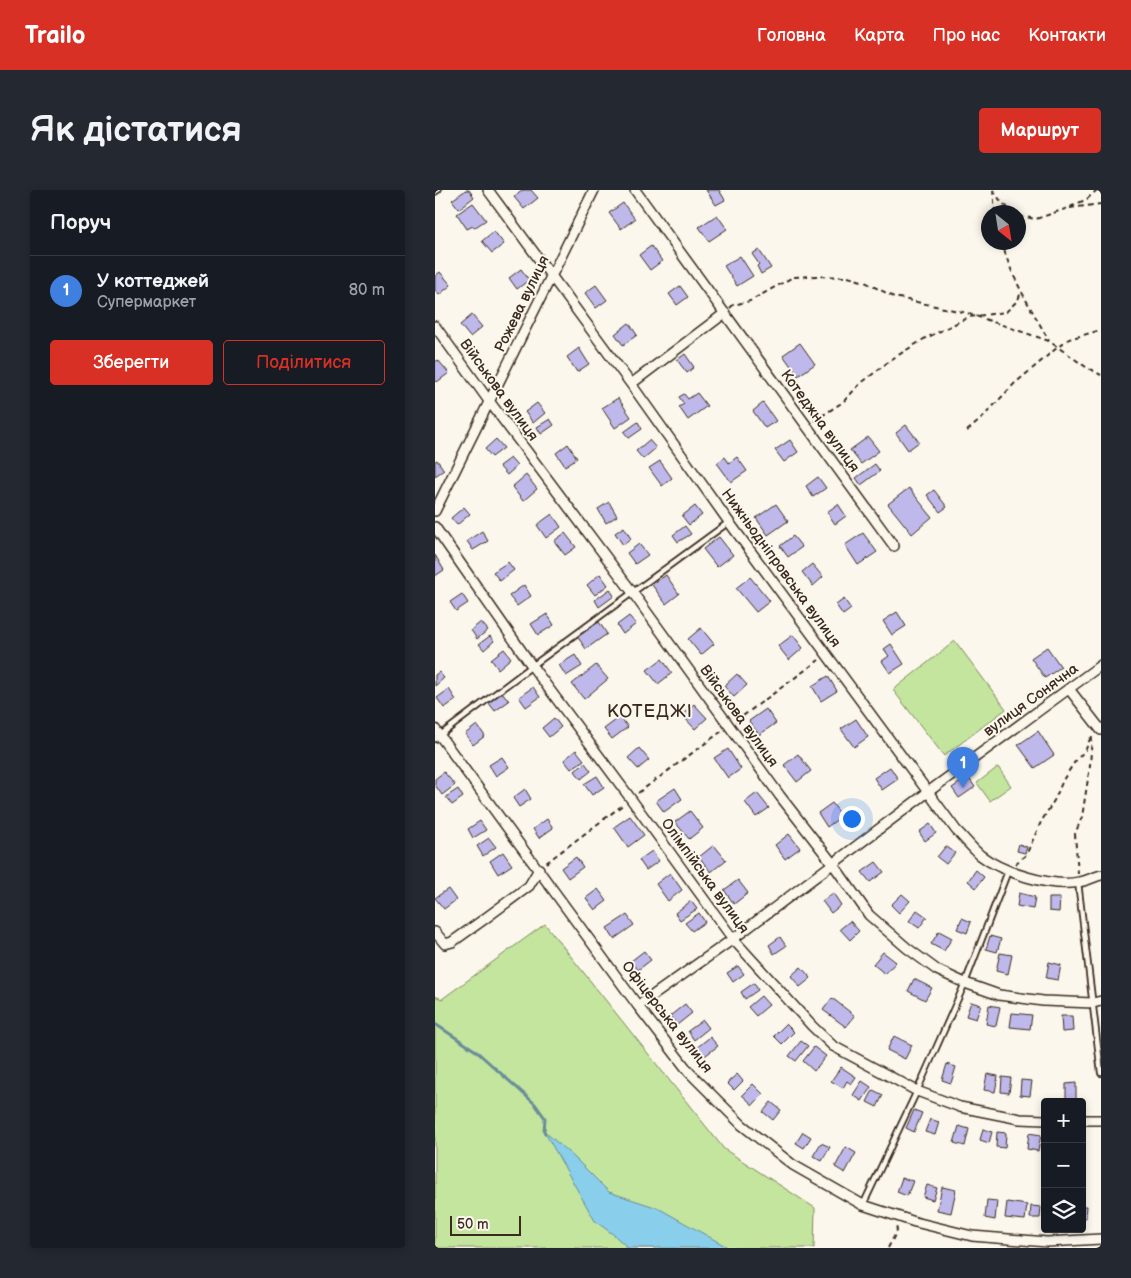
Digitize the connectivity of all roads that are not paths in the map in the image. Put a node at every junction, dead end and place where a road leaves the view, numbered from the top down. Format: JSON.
{"nodes":[{"id":1,"x":438,"y":190,"type":"edge"},
{"id":2,"x":488,"y":190,"type":"edge"},
{"id":3,"x":594,"y":190,"type":"edge"},
{"id":4,"x":635,"y":190,"type":"edge"},
{"id":5,"x":435,"y":192,"type":"edge"},
{"id":6,"x":551,"y":276,"type":"junction"},
{"id":7,"x":725,"y":313,"type":"junction"},
{"id":8,"x":435,"y":326,"type":"edge"},
{"id":9,"x":631,"y":384,"type":"junction"},
{"id":10,"x":489,"y":401,"type":"junction"},
{"id":11,"x":435,"y":511,"type":"edge"},
{"id":12,"x":729,"y":522,"type":"junction"},
{"id":13,"x":435,"y":527,"type":"edge"},
{"id":14,"x":894,"y":546,"type":"dead end"},
{"id":15,"x":633,"y":593,"type":"junction"},
{"id":16,"x":1101,"y":665,"type":"edge"},
{"id":17,"x":532,"y":666,"type":"junction"},
{"id":18,"x":1069,"y":689,"type":"junction"},
{"id":19,"x":1101,"y":730,"type":"edge"},
{"id":20,"x":437,"y":734,"type":"edge"},
{"id":21,"x":928,"y":792,"type":"junction"},
{"id":22,"x":833,"y":864,"type":"junction"},
{"id":23,"x":539,"y":869,"type":"junction"},
{"id":24,"x":1008,"y":871,"type":"junction"},
{"id":25,"x":1101,"y":875,"type":"edge"},
{"id":26,"x":1078,"y":882,"type":"junction"},
{"id":27,"x":435,"y":932,"type":"edge"},
{"id":28,"x":733,"y":940,"type":"junction"},
{"id":29,"x":965,"y":983,"type":"junction"},
{"id":30,"x":1097,"y":1002,"type":"edge"},
{"id":31,"x":638,"y":1006,"type":"junction"},
{"id":32,"x":1101,"y":1073,"type":"edge"},
{"id":33,"x":917,"y":1091,"type":"junction"},
{"id":34,"x":1041,"y":1120,"type":"edge"},
{"id":35,"x":1086,"y":1120,"type":"edge"},
{"id":36,"x":1101,"y":1120,"type":"edge"},
{"id":37,"x":863,"y":1205,"type":"junction"},
{"id":38,"x":1101,"y":1239,"type":"edge"}],
"edges":[{"from":1,"to":5,"type":"lane"},
{"from":2,"to":6,"type":"street","name":"Нижньодніпровська вулиця"},
{"from":3,"to":6,"type":"street","name":"Рожева вулиця"},
{"from":4,"to":7,"type":"street","name":"Котеджна вулиця"},
{"from":6,"to":9,"type":"street","name":"Нижньодніпровська вулиця"},
{"from":6,"to":10,"type":"street","name":"Рожева вулиця"},
{"from":7,"to":9,"type":"street"},
{"from":7,"to":14,"type":"street","name":"Котеджна вулиця"},
{"from":8,"to":10,"type":"street","name":"Військова вулиця"},
{"from":9,"to":12,"type":"street","name":"Нижньодніпровська вулиця"},
{"from":10,"to":11,"type":"street","name":"Рожева вулиця"},
{"from":10,"to":15,"type":"street","name":"Військова вулиця"},
{"from":12,"to":15,"type":"lane"},
{"from":12,"to":21,"type":"street","name":"Нижньодніпровська вулиця"},
{"from":13,"to":17,"type":"street","name":"Олімпійська вулиця"},
{"from":15,"to":17,"type":"lane"},
{"from":15,"to":22,"type":"street","name":"Військова вулиця"},
{"from":16,"to":18,"type":"street","name":"вулиця Сонячна"},
{"from":17,"to":20,"type":"lane"},
{"from":17,"to":28,"type":"street","name":"Олімпійська вулиця"},
{"from":18,"to":19,"type":"street"},
{"from":18,"to":21,"type":"street","name":"вулиця Сонячна"},
{"from":20,"to":23,"type":"street","name":"Офіцерська вулиця"},
{"from":21,"to":22,"type":"street","name":"вулиця Сонячна"},
{"from":21,"to":24,"type":"street","name":"Нижньодніпровська вулиця"},
{"from":22,"to":28,"type":"street","name":"вулиця Сонячна"},
{"from":22,"to":29,"type":"street","name":"Військова вулиця"},
{"from":23,"to":27,"type":"street"},
{"from":23,"to":31,"type":"street","name":"Офіцерська вулиця"},
{"from":24,"to":26,"type":"street","name":"Нижньодніпровська вулиця"},
{"from":24,"to":29,"type":"lane"},
{"from":25,"to":26,"type":"street","name":"Нижньодніпровська вулиця"},
{"from":26,"to":30,"type":"lane"},
{"from":28,"to":31,"type":"street","name":"вулиця Сонячна"},
{"from":28,"to":33,"type":"street","name":"Олімпійська вулиця"},
{"from":29,"to":30,"type":"street","name":"Військова вулиця"},
{"from":29,"to":33,"type":"lane"},
{"from":30,"to":32,"type":"lane"},
{"from":31,"to":37,"type":"street","name":"Офіцерська вулиця"},
{"from":33,"to":34,"type":"street","name":"Олімпійська вулиця"},
{"from":33,"to":37,"type":"lane"},
{"from":35,"to":36,"type":"street"},
{"from":37,"to":38,"type":"street","name":"Офіцерська вулиця"}]}
